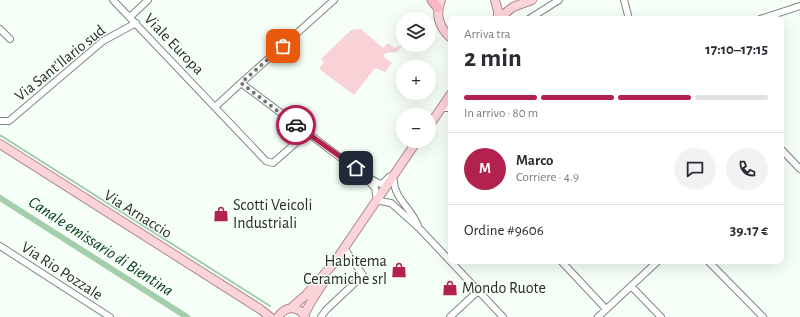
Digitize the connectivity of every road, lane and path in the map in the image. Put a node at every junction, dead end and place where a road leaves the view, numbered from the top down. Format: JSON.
{"nodes":[{"id":1,"x":113,"y":0,"type":"edge"},
{"id":2,"x":148,"y":0,"type":"edge"},
{"id":3,"x":334,"y":0,"type":"edge"},
{"id":4,"x":432,"y":0,"type":"edge"},
{"id":5,"x":495,"y":0,"type":"edge"},
{"id":6,"x":532,"y":0,"type":"edge"},
{"id":7,"x":559,"y":0,"type":"edge"},
{"id":8,"x":624,"y":0,"type":"edge"},
{"id":9,"x":440,"y":4,"type":"edge"},
{"id":10,"x":800,"y":6,"type":"edge"},
{"id":11,"x":498,"y":16,"type":"edge"},
{"id":12,"x":502,"y":16,"type":"edge"},
{"id":13,"x":534,"y":16,"type":"edge"},
{"id":14,"x":628,"y":16,"type":"edge"},
{"id":15,"x":769,"y":16,"type":"edge"},
{"id":16,"x":130,"y":17,"type":"junction"},
{"id":17,"x":136,"y":23,"type":"junction"},
{"id":18,"x":0,"y":29,"type":"edge"},
{"id":19,"x":448,"y":34,"type":"edge"},
{"id":20,"x":10,"y":39,"type":"dead end"},
{"id":21,"x":241,"y":83,"type":"junction"},
{"id":22,"x":448,"y":99,"type":"edge"},
{"id":23,"x":216,"y":107,"type":"junction"},
{"id":24,"x":442,"y":108,"type":"junction"},
{"id":25,"x":448,"y":108,"type":"edge"},
{"id":26,"x":436,"y":116,"type":"edge"},
{"id":27,"x":0,"y":121,"type":"edge"},
{"id":28,"x":307,"y":133,"type":"junction"},
{"id":29,"x":0,"y":144,"type":"edge"},
{"id":30,"x":413,"y":148,"type":"edge"},
{"id":31,"x":414,"y":148,"type":"edge"},
{"id":32,"x":784,"y":151,"type":"edge"},
{"id":33,"x":401,"y":163,"type":"junction"},
{"id":34,"x":800,"y":169,"type":"edge"},
{"id":35,"x":361,"y":173,"type":"junction"},
{"id":36,"x":394,"y":181,"type":"junction"},
{"id":37,"x":379,"y":200,"type":"junction"},
{"id":38,"x":419,"y":228,"type":"junction"},
{"id":39,"x":0,"y":246,"type":"edge"},
{"id":40,"x":347,"y":252,"type":"junction"},
{"id":41,"x":448,"y":259,"type":"edge"},
{"id":42,"x":453,"y":264,"type":"edge"},
{"id":43,"x":564,"y":264,"type":"edge"},
{"id":44,"x":655,"y":264,"type":"edge"},
{"id":45,"x":711,"y":264,"type":"edge"},
{"id":46,"x":631,"y":286,"type":"junction"},
{"id":47,"x":478,"y":291,"type":"junction"},
{"id":48,"x":291,"y":308,"type":"junction"},
{"id":49,"x":260,"y":309,"type":"junction"},
{"id":50,"x":606,"y":309,"type":"junction"},
{"id":51,"x":279,"y":315,"type":"edge"},
{"id":52,"x":305,"y":316,"type":"edge"},
{"id":53,"x":110,"y":317,"type":"edge"},
{"id":54,"x":270,"y":317,"type":"edge"},
{"id":55,"x":321,"y":317,"type":"edge"},
{"id":56,"x":450,"y":317,"type":"edge"},
{"id":57,"x":503,"y":317,"type":"edge"},
{"id":58,"x":598,"y":317,"type":"edge"},
{"id":59,"x":661,"y":317,"type":"edge"},
{"id":60,"x":763,"y":317,"type":"edge"}],
"edges":[{"from":1,"to":16,"type":"street","name":"Viale Europa"},
{"from":2,"to":16,"type":"street"},
{"from":3,"to":21,"type":"street"},
{"from":4,"to":9,"type":"highway"},
{"from":5,"to":11,"type":"main road"},
{"from":6,"to":12,"type":"main road"},
{"from":7,"to":13,"type":"street"},
{"from":8,"to":14,"type":"street"},
{"from":9,"to":19,"type":"main road"},
{"from":10,"to":15,"type":"street"},
{"from":16,"to":17,"type":"street","name":"Viale Europa"},
{"from":17,"to":23,"type":"street","name":"Viale Europa"},
{"from":17,"to":27,"type":"street","name":"Via Sant'Ilario sud"},
{"from":18,"to":20,"type":"street"},
{"from":21,"to":23,"type":"street"},
{"from":21,"to":28,"type":"street"},
{"from":22,"to":24,"type":"main road"},
{"from":23,"to":28,"type":"street","name":"Viale Europa"},
{"from":24,"to":25,"type":"street"},
{"from":24,"to":26,"type":"main road"},
{"from":28,"to":35,"type":"street"},
{"from":29,"to":49,"type":"main road","name":"Via Arnaccio"},
{"from":30,"to":33,"type":"main road"},
{"from":31,"to":36,"type":"main road"},
{"from":32,"to":34,"type":"street"},
{"from":33,"to":35,"type":"street"},
{"from":33,"to":37,"type":"main road"},
{"from":35,"to":37,"type":"street"},
{"from":36,"to":37,"type":"main road"},
{"from":36,"to":38,"type":"street"},
{"from":37,"to":38,"type":"street"},
{"from":37,"to":40,"type":"main road"},
{"from":37,"to":48,"type":"main road"},
{"from":38,"to":41,"type":"street"},
{"from":39,"to":53,"type":"street","name":"Via Rio Pozzale"},
{"from":40,"to":52,"type":"main road"},
{"from":40,"to":55,"type":"street"},
{"from":42,"to":47,"type":"street"},
{"from":43,"to":50,"type":"street"},
{"from":44,"to":46,"type":"street"},
{"from":45,"to":60,"type":"street"},
{"from":46,"to":50,"type":"street"},
{"from":46,"to":59,"type":"street"},
{"from":47,"to":56,"type":"street"},
{"from":47,"to":57,"type":"street"},
{"from":48,"to":51,"type":"main road"},
{"from":48,"to":52,"type":"main road"},
{"from":49,"to":51,"type":"main road","name":"Via Arnaccio"},
{"from":49,"to":54,"type":"main road","name":"Via Arnaccio"},
{"from":50,"to":58,"type":"street"}]}
